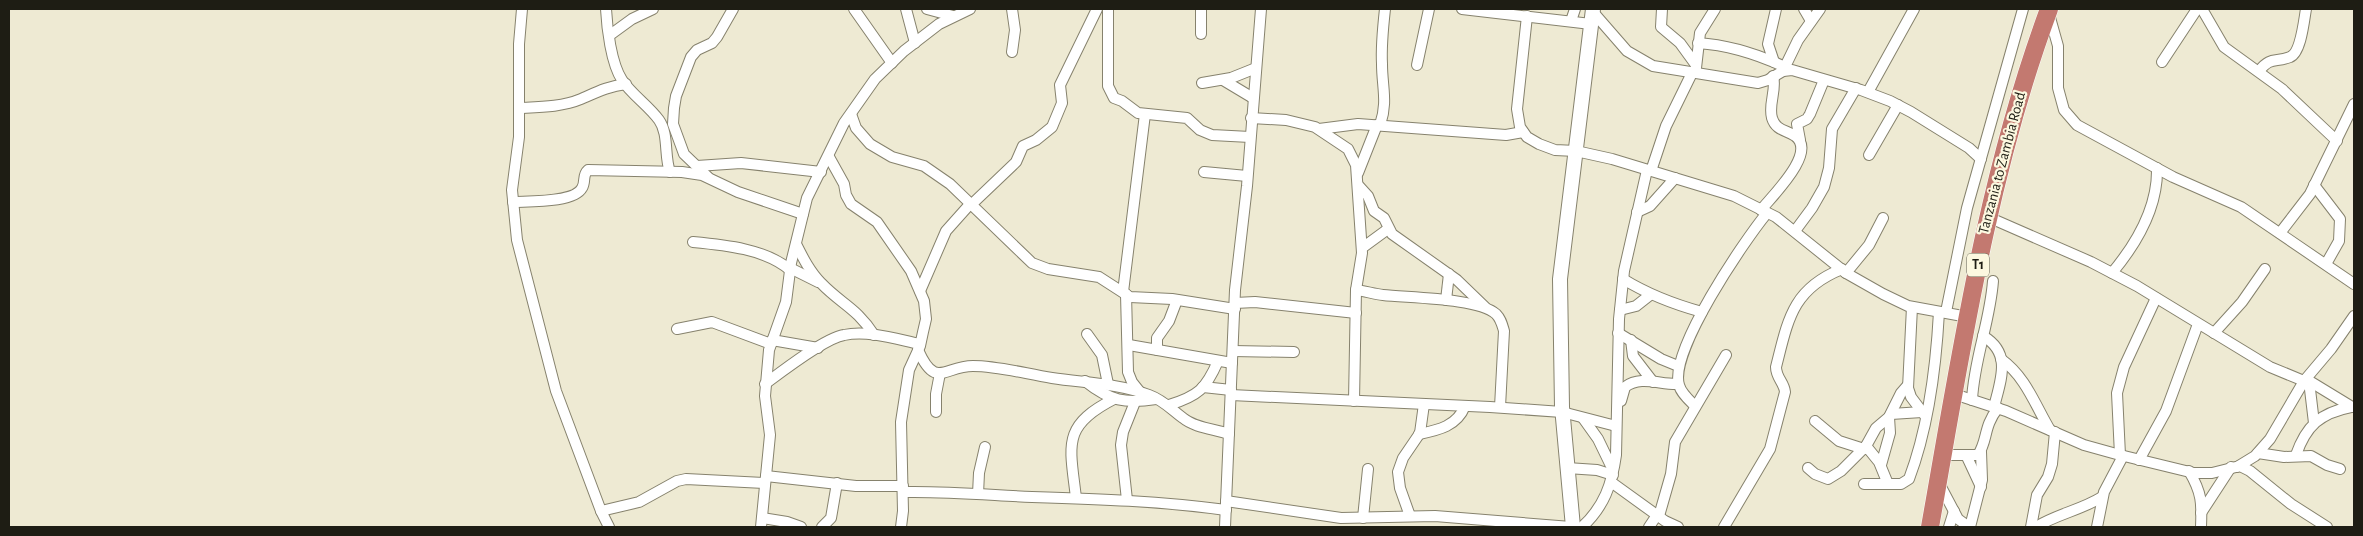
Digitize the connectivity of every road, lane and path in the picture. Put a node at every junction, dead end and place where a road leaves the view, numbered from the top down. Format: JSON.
{"nodes":[{"id":1,"x":522,"y":9,"type":"edge"},
{"id":2,"x":606,"y":9,"type":"edge"},
{"id":3,"x":653,"y":9,"type":"edge"},
{"id":4,"x":734,"y":9,"type":"edge"},
{"id":5,"x":854,"y":9,"type":"edge"},
{"id":6,"x":906,"y":9,"type":"edge"},
{"id":7,"x":927,"y":9,"type":"edge"},
{"id":8,"x":970,"y":9,"type":"edge"},
{"id":9,"x":1012,"y":9,"type":"edge"},
{"id":10,"x":1097,"y":9,"type":"edge"},
{"id":11,"x":1108,"y":9,"type":"edge"},
{"id":12,"x":1201,"y":9,"type":"edge"},
{"id":13,"x":1261,"y":9,"type":"edge"},
{"id":14,"x":1385,"y":9,"type":"edge"},
{"id":15,"x":1429,"y":9,"type":"edge"},
{"id":16,"x":1462,"y":9,"type":"edge"},
{"id":17,"x":1574,"y":9,"type":"edge"},
{"id":18,"x":1662,"y":9,"type":"edge"},
{"id":19,"x":1715,"y":9,"type":"edge"},
{"id":20,"x":1776,"y":9,"type":"edge"},
{"id":21,"x":1804,"y":9,"type":"edge"},
{"id":22,"x":1820,"y":9,"type":"edge"},
{"id":23,"x":1914,"y":9,"type":"edge"},
{"id":24,"x":2023,"y":9,"type":"edge"},
{"id":25,"x":2197,"y":9,"type":"edge"},
{"id":26,"x":2202,"y":9,"type":"edge"},
{"id":27,"x":2306,"y":9,"type":"edge"},
{"id":28,"x":2049,"y":10,"type":"edge"},
{"id":29,"x":1592,"y":15,"type":"edge"},
{"id":30,"x":953,"y":16,"type":"junction"},
{"id":31,"x":1527,"y":16,"type":"junction"},
{"id":32,"x":1571,"y":21,"type":"junction"},
{"id":33,"x":1811,"y":21,"type":"junction"},
{"id":34,"x":1201,"y":34,"type":"dead end"},
{"id":35,"x":610,"y":35,"type":"junction"},
{"id":36,"x":1677,"y":41,"type":"junction"},
{"id":37,"x":1698,"y":41,"type":"junction"},
{"id":38,"x":915,"y":43,"type":"junction"},
{"id":39,"x":1012,"y":52,"type":"dead end"},
{"id":40,"x":1774,"y":62,"type":"junction"},
{"id":41,"x":2162,"y":62,"type":"dead end"},
{"id":42,"x":892,"y":63,"type":"junction"},
{"id":43,"x":1417,"y":65,"type":"dead end"},
{"id":44,"x":1256,"y":68,"type":"junction"},
{"id":45,"x":1784,"y":69,"type":"junction"},
{"id":46,"x":1694,"y":70,"type":"junction"},
{"id":47,"x":2259,"y":71,"type":"junction"},
{"id":48,"x":1773,"y":76,"type":"junction"},
{"id":49,"x":1223,"y":80,"type":"junction"},
{"id":50,"x":1824,"y":80,"type":"junction"},
{"id":51,"x":1202,"y":83,"type":"dead end"},
{"id":52,"x":626,"y":84,"type":"junction"},
{"id":53,"x":1856,"y":88,"type":"junction"},
{"id":54,"x":1868,"y":92,"type":"junction"},
{"id":55,"x":1253,"y":98,"type":"junction"},
{"id":56,"x":2354,"y":104,"type":"edge"},
{"id":57,"x":1898,"y":105,"type":"junction"},
{"id":58,"x":519,"y":108,"type":"junction"},
{"id":59,"x":851,"y":114,"type":"junction"},
{"id":60,"x":1145,"y":114,"type":"junction"},
{"id":61,"x":1251,"y":118,"type":"junction"},
{"id":62,"x":1378,"y":125,"type":"junction"},
{"id":63,"x":1319,"y":129,"type":"junction"},
{"id":64,"x":1523,"y":132,"type":"junction"},
{"id":65,"x":1250,"y":137,"type":"junction"},
{"id":66,"x":1800,"y":140,"type":"junction"},
{"id":67,"x":2337,"y":141,"type":"junction"},
{"id":68,"x":1576,"y":151,"type":"junction"},
{"id":69,"x":1868,"y":155,"type":"dead end"},
{"id":70,"x":829,"y":156,"type":"junction"},
{"id":71,"x":1981,"y":159,"type":"junction"},
{"id":72,"x":697,"y":166,"type":"junction"},
{"id":73,"x":2157,"y":168,"type":"junction"},
{"id":74,"x":1649,"y":170,"type":"junction"},
{"id":75,"x":670,"y":172,"type":"junction"},
{"id":76,"x":821,"y":172,"type":"junction"},
{"id":77,"x":1204,"y":172,"type":"dead end"},
{"id":78,"x":1357,"y":174,"type":"junction"},
{"id":79,"x":1247,"y":176,"type":"junction"},
{"id":80,"x":709,"y":178,"type":"junction"},
{"id":81,"x":1675,"y":178,"type":"junction"},
{"id":82,"x":1358,"y":185,"type":"junction"},
{"id":83,"x":2314,"y":185,"type":"junction"},
{"id":84,"x":513,"y":202,"type":"junction"},
{"id":85,"x":972,"y":204,"type":"junction"},
{"id":86,"x":1764,"y":211,"type":"junction"},
{"id":87,"x":1637,"y":212,"type":"junction"},
{"id":88,"x":803,"y":214,"type":"junction"},
{"id":89,"x":1988,"y":217,"type":"junction"},
{"id":90,"x":1883,"y":218,"type":"dead end"},
{"id":91,"x":1388,"y":229,"type":"junction"},
{"id":92,"x":1795,"y":231,"type":"junction"},
{"id":93,"x":2280,"y":233,"type":"junction"},
{"id":94,"x":694,"y":242,"type":"dead end"},
{"id":95,"x":796,"y":244,"type":"junction"},
{"id":96,"x":1362,"y":248,"type":"junction"},
{"id":97,"x":2326,"y":264,"type":"junction"},
{"id":98,"x":2265,"y":268,"type":"dead end"},
{"id":99,"x":790,"y":269,"type":"junction"},
{"id":100,"x":1844,"y":271,"type":"junction"},
{"id":101,"x":2112,"y":273,"type":"junction"},
{"id":102,"x":1449,"y":274,"type":"junction"},
{"id":103,"x":1624,"y":279,"type":"junction"},
{"id":104,"x":1993,"y":281,"type":"dead end"},
{"id":105,"x":822,"y":284,"type":"junction"},
{"id":106,"x":2354,"y":284,"type":"edge"},
{"id":107,"x":920,"y":290,"type":"junction"},
{"id":108,"x":1356,"y":290,"type":"junction"},
{"id":109,"x":1124,"y":293,"type":"junction"},
{"id":110,"x":1650,"y":295,"type":"junction"},
{"id":111,"x":2156,"y":298,"type":"junction"},
{"id":112,"x":1177,"y":300,"type":"junction"},
{"id":113,"x":1446,"y":300,"type":"junction"},
{"id":114,"x":1235,"y":306,"type":"junction"},
{"id":115,"x":1485,"y":307,"type":"junction"},
{"id":116,"x":1912,"y":307,"type":"junction"},
{"id":117,"x":1620,"y":310,"type":"junction"},
{"id":118,"x":1702,"y":312,"type":"junction"},
{"id":119,"x":1943,"y":312,"type":"junction"},
{"id":120,"x":1356,"y":313,"type":"junction"},
{"id":121,"x":2354,"y":316,"type":"edge"},
{"id":122,"x":1968,"y":317,"type":"junction"},
{"id":123,"x":2198,"y":324,"type":"junction"},
{"id":124,"x":677,"y":329,"type":"dead end"},
{"id":125,"x":1618,"y":333,"type":"junction"},
{"id":126,"x":2214,"y":333,"type":"junction"},
{"id":127,"x":1087,"y":334,"type":"dead end"},
{"id":128,"x":874,"y":335,"type":"junction"},
{"id":129,"x":1983,"y":336,"type":"junction"},
{"id":130,"x":1631,"y":340,"type":"junction"},
{"id":131,"x":772,"y":342,"type":"junction"},
{"id":132,"x":1128,"y":345,"type":"junction"},
{"id":133,"x":919,"y":347,"type":"junction"},
{"id":134,"x":818,"y":348,"type":"junction"},
{"id":135,"x":1157,"y":350,"type":"junction"},
{"id":136,"x":1233,"y":351,"type":"junction"},
{"id":137,"x":1294,"y":352,"type":"dead end"},
{"id":138,"x":1726,"y":355,"type":"dead end"},
{"id":139,"x":1655,"y":356,"type":"junction"},
{"id":140,"x":2001,"y":358,"type":"junction"},
{"id":141,"x":1218,"y":361,"type":"junction"},
{"id":142,"x":1232,"y":363,"type":"junction"},
{"id":143,"x":1678,"y":366,"type":"junction"},
{"id":144,"x":940,"y":373,"type":"junction"},
{"id":145,"x":1650,"y":378,"type":"junction"},
{"id":146,"x":2306,"y":380,"type":"junction"},
{"id":147,"x":1085,"y":382,"type":"junction"},
{"id":148,"x":765,"y":384,"type":"junction"},
{"id":149,"x":1108,"y":384,"type":"junction"},
{"id":150,"x":1678,"y":384,"type":"junction"},
{"id":151,"x":1908,"y":385,"type":"junction"},
{"id":152,"x":1203,"y":387,"type":"junction"},
{"id":153,"x":1140,"y":392,"type":"junction"},
{"id":154,"x":1231,"y":392,"type":"junction"},
{"id":155,"x":1954,"y":394,"type":"junction"},
{"id":156,"x":1157,"y":398,"type":"junction"},
{"id":157,"x":1114,"y":399,"type":"junction"},
{"id":158,"x":1972,"y":400,"type":"junction"},
{"id":159,"x":1354,"y":401,"type":"junction"},
{"id":160,"x":1134,"y":402,"type":"junction"},
{"id":161,"x":1424,"y":404,"type":"junction"},
{"id":162,"x":1617,"y":404,"type":"junction"},
{"id":163,"x":1169,"y":405,"type":"junction"},
{"id":164,"x":1465,"y":406,"type":"junction"},
{"id":165,"x":1695,"y":406,"type":"junction"},
{"id":166,"x":1996,"y":407,"type":"junction"},
{"id":167,"x":1500,"y":408,"type":"junction"},
{"id":168,"x":2352,"y":408,"type":"edge"},
{"id":169,"x":936,"y":412,"type":"dead end"},
{"id":170,"x":1562,"y":412,"type":"junction"},
{"id":171,"x":1890,"y":415,"type":"junction"},
{"id":172,"x":1924,"y":415,"type":"junction"},
{"id":173,"x":1583,"y":418,"type":"junction"},
{"id":174,"x":1815,"y":421,"type":"dead end"},
{"id":175,"x":2314,"y":422,"type":"junction"},
{"id":176,"x":1616,"y":426,"type":"junction"},
{"id":177,"x":2053,"y":431,"type":"junction"},
{"id":178,"x":1229,"y":434,"type":"junction"},
{"id":179,"x":1419,"y":434,"type":"junction"},
{"id":180,"x":984,"y":447,"type":"dead end"},
{"id":181,"x":1865,"y":448,"type":"junction"},
{"id":182,"x":1980,"y":452,"type":"junction"},
{"id":183,"x":2258,"y":453,"type":"junction"},
{"id":184,"x":1943,"y":455,"type":"junction"},
{"id":185,"x":2296,"y":455,"type":"junction"},
{"id":186,"x":2121,"y":456,"type":"junction"},
{"id":187,"x":1967,"y":457,"type":"junction"},
{"id":188,"x":2139,"y":460,"type":"junction"},
{"id":189,"x":1881,"y":465,"type":"junction"},
{"id":190,"x":2234,"y":467,"type":"junction"},
{"id":191,"x":1567,"y":468,"type":"junction"},
{"id":192,"x":1808,"y":468,"type":"dead end"},
{"id":193,"x":1368,"y":469,"type":"dead end"},
{"id":194,"x":2340,"y":469,"type":"dead end"},
{"id":195,"x":2189,"y":471,"type":"junction"},
{"id":196,"x":1612,"y":476,"type":"junction"},
{"id":197,"x":766,"y":480,"type":"junction"},
{"id":198,"x":1938,"y":482,"type":"junction"},
{"id":199,"x":837,"y":483,"type":"junction"},
{"id":200,"x":1864,"y":484,"type":"dead end"},
{"id":201,"x":1888,"y":484,"type":"junction"},
{"id":202,"x":1981,"y":487,"type":"junction"},
{"id":203,"x":903,"y":489,"type":"junction"},
{"id":204,"x":978,"y":494,"type":"junction"},
{"id":205,"x":2102,"y":497,"type":"junction"},
{"id":206,"x":1076,"y":498,"type":"junction"},
{"id":207,"x":1127,"y":500,"type":"junction"},
{"id":208,"x":1226,"y":505,"type":"junction"},
{"id":209,"x":601,"y":511,"type":"junction"},
{"id":210,"x":1954,"y":511,"type":"junction"},
{"id":211,"x":2201,"y":513,"type":"junction"},
{"id":212,"x":1410,"y":516,"type":"junction"},
{"id":213,"x":1658,"y":516,"type":"junction"},
{"id":214,"x":1363,"y":518,"type":"junction"},
{"id":215,"x":761,"y":523,"type":"edge"},
{"id":216,"x":609,"y":527,"type":"edge"},
{"id":217,"x":801,"y":527,"type":"edge"},
{"id":218,"x":822,"y":527,"type":"edge"},
{"id":219,"x":901,"y":527,"type":"edge"},
{"id":220,"x":1225,"y":527,"type":"edge"},
{"id":221,"x":1572,"y":527,"type":"edge"},
{"id":222,"x":1582,"y":527,"type":"edge"},
{"id":223,"x":1649,"y":527,"type":"edge"},
{"id":224,"x":1678,"y":527,"type":"edge"},
{"id":225,"x":1724,"y":527,"type":"edge"},
{"id":226,"x":1930,"y":527,"type":"edge"},
{"id":227,"x":1949,"y":527,"type":"edge"},
{"id":228,"x":1970,"y":527,"type":"edge"},
{"id":229,"x":2031,"y":527,"type":"edge"},
{"id":230,"x":2036,"y":527,"type":"edge"},
{"id":231,"x":2097,"y":527,"type":"edge"},
{"id":232,"x":2200,"y":527,"type":"edge"},
{"id":233,"x":2328,"y":527,"type":"edge"}],
"edges":[{"from":1,"to":58,"type":"street"},
{"from":2,"to":35,"type":"street"},
{"from":3,"to":35,"type":"street"},
{"from":4,"to":72,"type":"street"},
{"from":5,"to":42,"type":"street"},
{"from":6,"to":38,"type":"street"},
{"from":7,"to":30,"type":"street"},
{"from":8,"to":30,"type":"street"},
{"from":9,"to":39,"type":"street"},
{"from":10,"to":85,"type":"street"},
{"from":11,"to":60,"type":"street"},
{"from":12,"to":34,"type":"street"},
{"from":13,"to":44,"type":"street"},
{"from":14,"to":62,"type":"street"},
{"from":15,"to":43,"type":"street"},
{"from":16,"to":31,"type":"street"},
{"from":17,"to":32,"type":"street"},
{"from":18,"to":36,"type":"street"},
{"from":19,"to":37,"type":"street"},
{"from":20,"to":40,"type":"street"},
{"from":21,"to":33,"type":"street"},
{"from":22,"to":33,"type":"street"},
{"from":23,"to":54,"type":"street"},
{"from":24,"to":71,"type":"street"},
{"from":25,"to":41,"type":"street"},
{"from":26,"to":47,"type":"street"},
{"from":27,"to":47,"type":"street"},
{"from":28,"to":73,"type":"street"},
{"from":28,"to":89,"type":"highway","name":"Tanzania to Zambia Road","number":"T1"},
{"from":29,"to":32,"type":"street"},
{"from":29,"to":46,"type":"street"},
{"from":29,"to":68,"type":"street"},
{"from":30,"to":38,"type":"street"},
{"from":31,"to":32,"type":"street"},
{"from":31,"to":64,"type":"street"},
{"from":33,"to":45,"type":"street"},
{"from":35,"to":52,"type":"street"},
{"from":36,"to":37,"type":"street"},
{"from":36,"to":46,"type":"street"},
{"from":37,"to":40,"type":"street"},
{"from":37,"to":46,"type":"street"},
{"from":38,"to":42,"type":"street"},
{"from":40,"to":45,"type":"street"},
{"from":42,"to":59,"type":"street"},
{"from":44,"to":49,"type":"street"},
{"from":44,"to":55,"type":"street"},
{"from":45,"to":48,"type":"street"},
{"from":45,"to":50,"type":"street"},
{"from":46,"to":48,"type":"street"},
{"from":46,"to":74,"type":"street"},
{"from":47,"to":67,"type":"street"},
{"from":48,"to":66,"type":"street"},
{"from":49,"to":51,"type":"street"},
{"from":49,"to":55,"type":"street"},
{"from":50,"to":53,"type":"street"},
{"from":50,"to":66,"type":"street"},
{"from":52,"to":58,"type":"street"},
{"from":52,"to":75,"type":"street"},
{"from":53,"to":54,"type":"street"},
{"from":53,"to":92,"type":"street"},
{"from":54,"to":57,"type":"street"},
{"from":55,"to":61,"type":"street"},
{"from":56,"to":67,"type":"street"},
{"from":57,"to":69,"type":"street"},
{"from":57,"to":71,"type":"street"},
{"from":58,"to":84,"type":"street"},
{"from":59,"to":70,"type":"street"},
{"from":59,"to":85,"type":"street"},
{"from":60,"to":65,"type":"street"},
{"from":60,"to":109,"type":"street"},
{"from":61,"to":63,"type":"street"},
{"from":61,"to":65,"type":"street"},
{"from":62,"to":63,"type":"street"},
{"from":62,"to":64,"type":"street"},
{"from":62,"to":78,"type":"street"},
{"from":63,"to":78,"type":"street"},
{"from":64,"to":68,"type":"street"},
{"from":65,"to":79,"type":"street"},
{"from":66,"to":86,"type":"street"},
{"from":67,"to":83,"type":"street"},
{"from":68,"to":74,"type":"street"},
{"from":68,"to":170,"type":"street"},
{"from":70,"to":76,"type":"street"},
{"from":70,"to":107,"type":"street"},
{"from":71,"to":119,"type":"street"},
{"from":72,"to":76,"type":"street"},
{"from":72,"to":80,"type":"street"},
{"from":73,"to":93,"type":"street"},
{"from":73,"to":101,"type":"street"},
{"from":74,"to":81,"type":"street"},
{"from":74,"to":87,"type":"street"},
{"from":75,"to":80,"type":"street"},
{"from":75,"to":84,"type":"street"},
{"from":76,"to":88,"type":"street"},
{"from":77,"to":79,"type":"street"},
{"from":78,"to":82,"type":"street"},
{"from":79,"to":114,"type":"street"},
{"from":80,"to":88,"type":"street"},
{"from":81,"to":86,"type":"street"},
{"from":81,"to":87,"type":"street"},
{"from":82,"to":91,"type":"street"},
{"from":82,"to":96,"type":"street"},
{"from":83,"to":93,"type":"street"},
{"from":83,"to":97,"type":"street"},
{"from":84,"to":209,"type":"street"},
{"from":85,"to":107,"type":"street"},
{"from":85,"to":109,"type":"street"},
{"from":86,"to":92,"type":"street"},
{"from":86,"to":118,"type":"street"},
{"from":87,"to":103,"type":"street"},
{"from":88,"to":95,"type":"street"},
{"from":89,"to":101,"type":"street"},
{"from":89,"to":122,"type":"highway","name":"Tanzania to Zambia Road","number":"T1"},
{"from":90,"to":100,"type":"street"},
{"from":91,"to":96,"type":"street"},
{"from":91,"to":102,"type":"street"},
{"from":92,"to":100,"type":"street"},
{"from":93,"to":97,"type":"street"},
{"from":94,"to":99,"type":"street"},
{"from":95,"to":99,"type":"street"},
{"from":95,"to":105,"type":"street"},
{"from":96,"to":108,"type":"street"},
{"from":97,"to":106,"type":"street"},
{"from":98,"to":126,"type":"street"},
{"from":99,"to":105,"type":"street"},
{"from":99,"to":131,"type":"street"},
{"from":100,"to":116,"type":"street"},
{"from":100,"to":225,"type":"street"},
{"from":101,"to":111,"type":"street"},
{"from":102,"to":113,"type":"street"},
{"from":102,"to":115,"type":"street"},
{"from":103,"to":110,"type":"street"},
{"from":103,"to":117,"type":"street"},
{"from":104,"to":129,"type":"street"},
{"from":105,"to":128,"type":"street"},
{"from":107,"to":133,"type":"street"},
{"from":108,"to":113,"type":"street"},
{"from":108,"to":120,"type":"street"},
{"from":109,"to":112,"type":"street"},
{"from":109,"to":132,"type":"street"},
{"from":110,"to":117,"type":"street"},
{"from":110,"to":118,"type":"street"},
{"from":111,"to":123,"type":"street"},
{"from":111,"to":186,"type":"street"},
{"from":112,"to":114,"type":"street"},
{"from":112,"to":135,"type":"street"},
{"from":113,"to":115,"type":"street"},
{"from":114,"to":120,"type":"street"},
{"from":114,"to":136,"type":"street"},
{"from":115,"to":167,"type":"street"},
{"from":116,"to":119,"type":"street"},
{"from":116,"to":151,"type":"street"},
{"from":117,"to":125,"type":"street"},
{"from":118,"to":143,"type":"street"},
{"from":119,"to":122,"type":"street"},
{"from":119,"to":172,"type":"street"},
{"from":120,"to":159,"type":"street"},
{"from":121,"to":146,"type":"street"},
{"from":122,"to":155,"type":"highway","name":"Tanzania to Zambia Road","number":"T1"},
{"from":123,"to":126,"type":"street"},
{"from":123,"to":188,"type":"street"},
{"from":124,"to":131,"type":"street"},
{"from":125,"to":130,"type":"street"},
{"from":125,"to":162,"type":"street"},
{"from":126,"to":146,"type":"street"},
{"from":127,"to":149,"type":"street"},
{"from":128,"to":133,"type":"street"},
{"from":128,"to":134,"type":"street"},
{"from":129,"to":140,"type":"street"},
{"from":129,"to":158,"type":"street"},
{"from":130,"to":139,"type":"street"},
{"from":130,"to":145,"type":"street"},
{"from":131,"to":134,"type":"street"},
{"from":131,"to":148,"type":"street"},
{"from":132,"to":135,"type":"street"},
{"from":132,"to":153,"type":"street"},
{"from":133,"to":144,"type":"street"},
{"from":133,"to":203,"type":"street"},
{"from":134,"to":148,"type":"street"},
{"from":135,"to":141,"type":"street"},
{"from":136,"to":137,"type":"street"},
{"from":136,"to":142,"type":"street"},
{"from":138,"to":165,"type":"street"},
{"from":139,"to":143,"type":"street"},
{"from":139,"to":145,"type":"street"},
{"from":140,"to":166,"type":"street"},
{"from":140,"to":177,"type":"street"},
{"from":141,"to":142,"type":"street"},
{"from":141,"to":152,"type":"street"},
{"from":142,"to":154,"type":"street"},
{"from":143,"to":150,"type":"street"},
{"from":144,"to":147,"type":"street"},
{"from":144,"to":169,"type":"street"},
{"from":145,"to":150,"type":"street"},
{"from":145,"to":162,"type":"street"},
{"from":146,"to":168,"type":"street"},
{"from":146,"to":175,"type":"street"},
{"from":146,"to":183,"type":"street"},
{"from":147,"to":149,"type":"street"},
{"from":147,"to":157,"type":"street"},
{"from":148,"to":197,"type":"street"},
{"from":149,"to":153,"type":"street"},
{"from":150,"to":165,"type":"street"},
{"from":151,"to":171,"type":"street"},
{"from":151,"to":172,"type":"street"},
{"from":152,"to":154,"type":"street"},
{"from":152,"to":163,"type":"street"},
{"from":153,"to":156,"type":"street"},
{"from":154,"to":159,"type":"street"},
{"from":154,"to":178,"type":"street"},
{"from":155,"to":158,"type":"street"},
{"from":155,"to":184,"type":"highway","name":"Tanzania to Zambia Road","number":"T1"},
{"from":156,"to":160,"type":"street"},
{"from":156,"to":163,"type":"street"},
{"from":157,"to":160,"type":"street"},
{"from":157,"to":206,"type":"street"},
{"from":158,"to":166,"type":"street"},
{"from":159,"to":161,"type":"street"},
{"from":160,"to":207,"type":"street"},
{"from":161,"to":164,"type":"street"},
{"from":161,"to":179,"type":"street"},
{"from":162,"to":176,"type":"street"},
{"from":163,"to":178,"type":"street"},
{"from":164,"to":167,"type":"street"},
{"from":164,"to":179,"type":"street"},
{"from":165,"to":213,"type":"street"},
{"from":166,"to":177,"type":"street"},
{"from":166,"to":182,"type":"street"},
{"from":167,"to":170,"type":"street"},
{"from":168,"to":175,"type":"street"},
{"from":170,"to":173,"type":"street"},
{"from":170,"to":191,"type":"street"},
{"from":171,"to":172,"type":"street"},
{"from":171,"to":181,"type":"street"},
{"from":171,"to":189,"type":"street"},
{"from":172,"to":201,"type":"street"},
{"from":173,"to":176,"type":"street"},
{"from":173,"to":196,"type":"street"},
{"from":174,"to":181,"type":"street"},
{"from":175,"to":185,"type":"street"},
{"from":176,"to":196,"type":"street"},
{"from":177,"to":186,"type":"street"},
{"from":177,"to":229,"type":"street"},
{"from":178,"to":208,"type":"street"},
{"from":179,"to":212,"type":"street"},
{"from":180,"to":204,"type":"street"},
{"from":181,"to":189,"type":"street"},
{"from":181,"to":192,"type":"street"},
{"from":182,"to":187,"type":"street"},
{"from":182,"to":202,"type":"street"},
{"from":183,"to":185,"type":"street"},
{"from":183,"to":190,"type":"street"},
{"from":184,"to":187,"type":"street"},
{"from":184,"to":198,"type":"highway","name":"Tanzania to Zambia Road","number":"T1"},
{"from":185,"to":194,"type":"street"},
{"from":186,"to":188,"type":"street"},
{"from":186,"to":205,"type":"street"},
{"from":187,"to":202,"type":"street"},
{"from":188,"to":195,"type":"street"},
{"from":189,"to":201,"type":"street"},
{"from":190,"to":195,"type":"street"},
{"from":190,"to":211,"type":"street"},
{"from":190,"to":233,"type":"street"},
{"from":191,"to":196,"type":"street"},
{"from":191,"to":221,"type":"street"},
{"from":193,"to":214,"type":"street"},
{"from":195,"to":211,"type":"street"},
{"from":196,"to":213,"type":"street"},
{"from":196,"to":222,"type":"street"},
{"from":197,"to":199,"type":"street"},
{"from":197,"to":209,"type":"street"},
{"from":197,"to":215,"type":"street"},
{"from":198,"to":210,"type":"street"},
{"from":198,"to":226,"type":"highway","name":"Tanzania to Zambia Road","number":"T1"},
{"from":199,"to":203,"type":"street"},
{"from":199,"to":218,"type":"street"},
{"from":200,"to":201,"type":"street"},
{"from":202,"to":228,"type":"street"},
{"from":203,"to":204,"type":"street"},
{"from":203,"to":219,"type":"street"},
{"from":204,"to":206,"type":"street"},
{"from":205,"to":230,"type":"street"},
{"from":205,"to":231,"type":"street"},
{"from":206,"to":207,"type":"street"},
{"from":207,"to":208,"type":"street"},
{"from":208,"to":214,"type":"street"},
{"from":208,"to":220,"type":"street"},
{"from":209,"to":216,"type":"street"},
{"from":210,"to":227,"type":"street"},
{"from":210,"to":228,"type":"street"},
{"from":211,"to":232,"type":"street"},
{"from":212,"to":214,"type":"street"},
{"from":212,"to":221,"type":"street"},
{"from":213,"to":223,"type":"street"},
{"from":213,"to":224,"type":"street"},
{"from":215,"to":217,"type":"street"}]}
